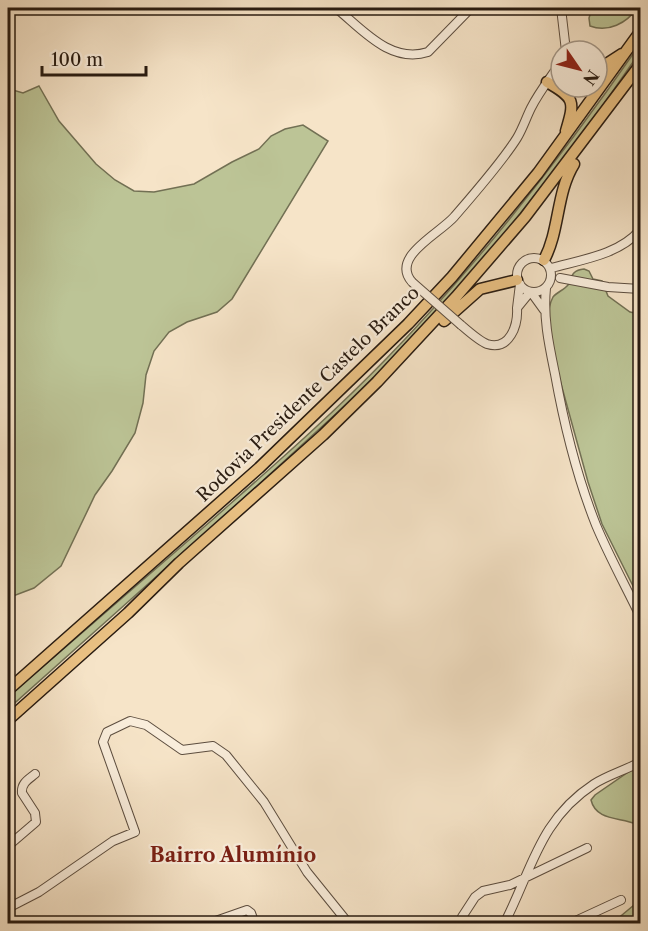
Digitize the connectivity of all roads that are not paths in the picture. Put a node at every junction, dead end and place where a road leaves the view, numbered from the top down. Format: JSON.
{"nodes":[{"id":1,"x":336,"y":8,"type":"edge"},
{"id":2,"x":471,"y":8,"type":"edge"},
{"id":3,"x":561,"y":8,"type":"edge"},
{"id":4,"x":640,"y":32,"type":"edge"},
{"id":5,"x":565,"y":39,"type":"edge"},
{"id":6,"x":627,"y":51,"type":"junction"},
{"id":7,"x":609,"y":62,"type":"edge"},
{"id":8,"x":638,"y":68,"type":"edge"},
{"id":9,"x":549,"y":79,"type":"edge"},
{"id":10,"x":547,"y":82,"type":"junction"},
{"id":11,"x":562,"y":141,"type":"junction"},
{"id":12,"x":640,"y":230,"type":"edge"},
{"id":13,"x":549,"y":267,"type":"junction"},
{"id":14,"x":560,"y":278,"type":"junction"},
{"id":15,"x":519,"y":282,"type":"junction"},
{"id":16,"x":548,"y":286,"type":"junction"},
{"id":17,"x":640,"y":289,"type":"edge"},
{"id":18,"x":530,"y":292,"type":"junction"},
{"id":19,"x":517,"y":308,"type":"junction"},
{"id":20,"x":544,"y":310,"type":"junction"},
{"id":21,"x":377,"y":382,"type":"junction"},
{"id":22,"x":640,"y":616,"type":"edge"},
{"id":23,"x":8,"y":690,"type":"edge"},
{"id":24,"x":8,"y":720,"type":"edge"},
{"id":25,"x":640,"y":762,"type":"edge"},
{"id":26,"x":35,"y":774,"type":"dead end"},
{"id":27,"x":8,"y":846,"type":"edge"},
{"id":28,"x":587,"y":848,"type":"dead end"},
{"id":29,"x":525,"y":877,"type":"junction"},
{"id":30,"x":621,"y":900,"type":"dead end"},
{"id":31,"x":8,"y":908,"type":"edge"},
{"id":32,"x":509,"y":914,"type":"junction"},
{"id":33,"x":462,"y":917,"type":"dead end"},
{"id":34,"x":207,"y":924,"type":"edge"},
{"id":35,"x":255,"y":924,"type":"edge"},
{"id":36,"x":349,"y":924,"type":"edge"},
{"id":37,"x":504,"y":924,"type":"edge"},
{"id":38,"x":513,"y":924,"type":"edge"},
{"id":39,"x":569,"y":924,"type":"edge"}],
"edges":[{"from":1,"to":2,"type":"street"},
{"from":3,"to":5,"type":"street"},
{"from":4,"to":6,"type":"highway","name":"Rodovia Presidente Castelo Branco"},
{"from":6,"to":7,"type":"highway"},
{"from":6,"to":11,"type":"highway","name":"Rodovia Presidente Castelo Branco"},
{"from":8,"to":13,"type":"highway"},
{"from":8,"to":21,"type":"highway","name":"Rodovia Presidente Castelo Branco"},
{"from":9,"to":10,"type":"street"},
{"from":10,"to":11,"type":"highway"},
{"from":10,"to":19,"type":"street","bridge":true},
{"from":11,"to":23,"type":"highway","name":"Rodovia Presidente Castelo Branco"},
{"from":12,"to":13,"type":"street"},
{"from":13,"to":14,"type":"street"},
{"from":13,"to":15,"type":"street"},
{"from":13,"to":16,"type":"street"},
{"from":14,"to":16,"type":"street"},
{"from":14,"to":17,"type":"street"},
{"from":15,"to":18,"type":"street"},
{"from":15,"to":19,"type":"street"},
{"from":15,"to":21,"type":"highway"},
{"from":16,"to":18,"type":"street"},
{"from":16,"to":20,"type":"street"},
{"from":18,"to":19,"type":"street"},
{"from":18,"to":20,"type":"street"},
{"from":20,"to":22,"type":"street"},
{"from":21,"to":24,"type":"highway","name":"Rodovia Presidente Castelo Branco"},
{"from":25,"to":29,"type":"street"},
{"from":26,"to":27,"type":"street"},
{"from":28,"to":29,"type":"street"},
{"from":29,"to":32,"type":"street"},
{"from":29,"to":33,"type":"street"},
{"from":30,"to":39,"type":"street"},
{"from":31,"to":36,"type":"street"},
{"from":32,"to":37,"type":"street"},
{"from":32,"to":38,"type":"street"},
{"from":34,"to":35,"type":"street"}]}
